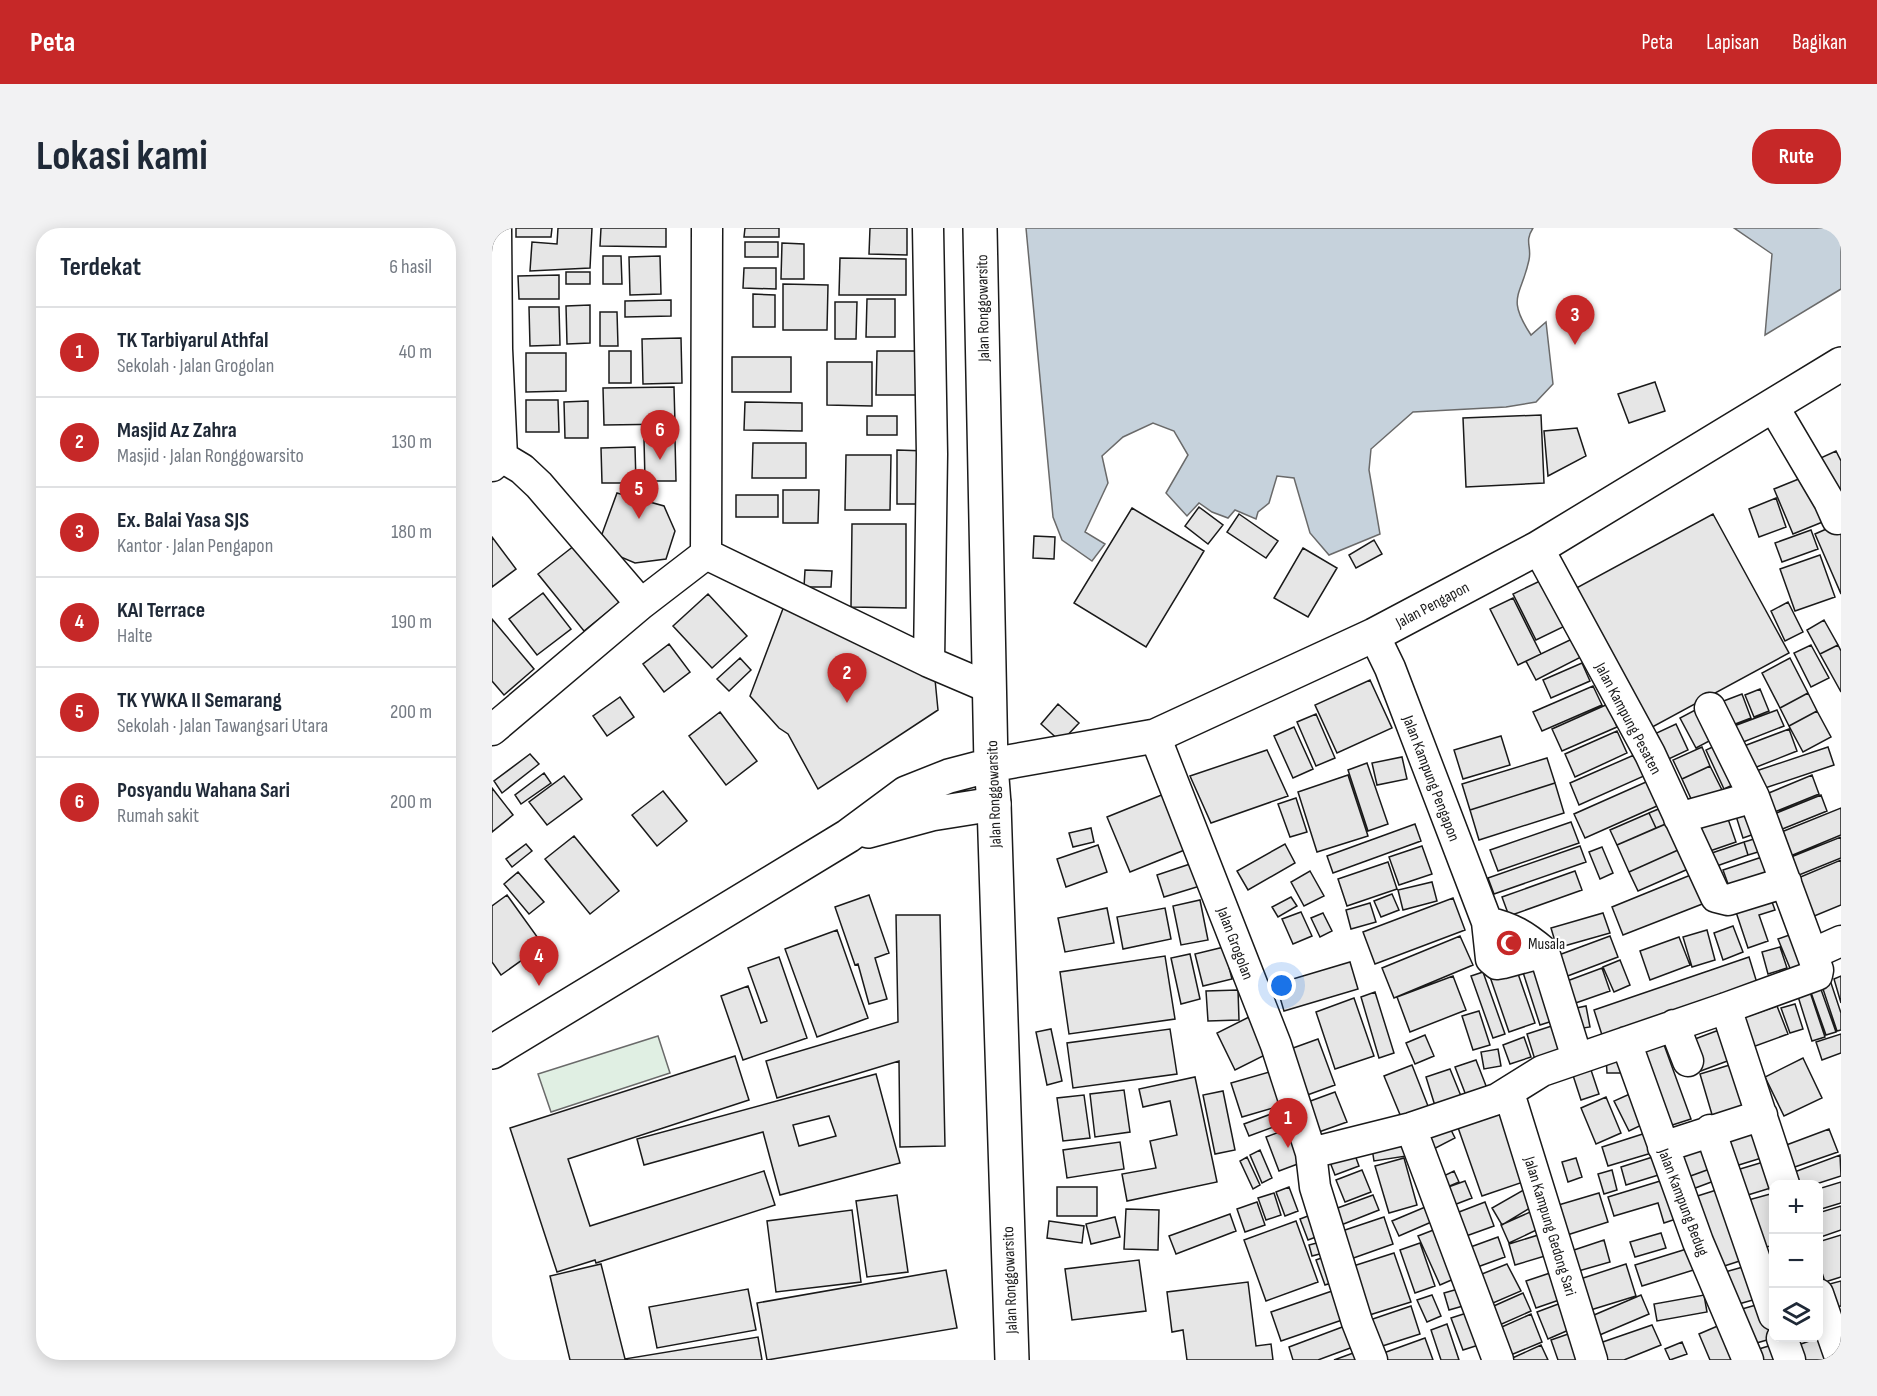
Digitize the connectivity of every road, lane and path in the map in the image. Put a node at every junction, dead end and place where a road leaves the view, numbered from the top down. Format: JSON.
{"nodes":[{"id":1,"x":496,"y":228,"type":"edge"},
{"id":2,"x":707,"y":228,"type":"edge"},
{"id":3,"x":928,"y":228,"type":"edge"},
{"id":4,"x":980,"y":228,"type":"edge"},
{"id":5,"x":1841,"y":364,"type":"edge"},
{"id":6,"x":1773,"y":406,"type":"junction"},
{"id":7,"x":497,"y":462,"type":"edge"},
{"id":8,"x":1837,"y":519,"type":"dead end"},
{"id":9,"x":1538,"y":548,"type":"junction"},
{"id":10,"x":705,"y":554,"type":"junction"},
{"id":11,"x":641,"y":604,"type":"junction"},
{"id":12,"x":1374,"y":635,"type":"junction"},
{"id":13,"x":929,"y":662,"type":"junction"},
{"id":14,"x":990,"y":688,"type":"junction"},
{"id":15,"x":1710,"y":708,"type":"dead end"},
{"id":16,"x":492,"y":730,"type":"edge"},
{"id":17,"x":1155,"y":736,"type":"junction"},
{"id":18,"x":991,"y":765,"type":"junction"},
{"id":19,"x":1754,"y":797,"type":"junction"},
{"id":20,"x":994,"y":804,"type":"junction"},
{"id":21,"x":1679,"y":818,"type":"junction"},
{"id":22,"x":849,"y":836,"type":"junction"},
{"id":23,"x":1786,"y":882,"type":"junction"},
{"id":24,"x":1841,"y":941,"type":"edge"},
{"id":25,"x":1812,"y":954,"type":"junction"},
{"id":26,"x":1725,"y":1008,"type":"junction"},
{"id":27,"x":1674,"y":1025,"type":"junction"},
{"id":28,"x":1626,"y":1042,"type":"junction"},
{"id":29,"x":492,"y":1052,"type":"edge"},
{"id":30,"x":1577,"y":1058,"type":"junction"},
{"id":31,"x":1688,"y":1062,"type":"dead end"},
{"id":32,"x":1509,"y":1092,"type":"junction"},
{"id":33,"x":1762,"y":1115,"type":"junction"},
{"id":34,"x":1411,"y":1128,"type":"junction"},
{"id":35,"x":1710,"y":1130,"type":"junction"},
{"id":36,"x":1663,"y":1147,"type":"junction"},
{"id":37,"x":1311,"y":1153,"type":"junction"},
{"id":38,"x":1782,"y":1180,"type":"edge"},
{"id":39,"x":1766,"y":1275,"type":"edge"},
{"id":40,"x":1769,"y":1293,"type":"edge"},
{"id":41,"x":1823,"y":1308,"type":"edge"},
{"id":42,"x":1783,"y":1342,"type":"edge"},
{"id":43,"x":1012,"y":1360,"type":"edge"},
{"id":44,"x":1372,"y":1360,"type":"edge"},
{"id":45,"x":1498,"y":1360,"type":"edge"},
{"id":46,"x":1592,"y":1360,"type":"edge"},
{"id":47,"x":1748,"y":1360,"type":"edge"},
{"id":48,"x":1790,"y":1360,"type":"edge"},
{"id":49,"x":1841,"y":1360,"type":"edge"}],
"edges":[{"from":1,"to":7,"type":"street"},
{"from":2,"to":10,"type":"street"},
{"from":3,"to":13,"type":"street"},
{"from":4,"to":14,"type":"main road","name":"Jalan Ronggowarsito"},
{"from":5,"to":6,"type":"main road","name":"Jalan Pengapon"},
{"from":6,"to":8,"type":"street"},
{"from":6,"to":9,"type":"main road","name":"Jalan Pengapon"},
{"from":7,"to":11,"type":"street"},
{"from":9,"to":12,"type":"main road","name":"Jalan Pengapon"},
{"from":9,"to":21,"type":"street","name":"Jalan Kampung Pesaten"},
{"from":10,"to":11,"type":"street"},
{"from":10,"to":13,"type":"street"},
{"from":11,"to":16,"type":"street"},
{"from":12,"to":17,"type":"main road","name":"Jalan Pengapon"},
{"from":12,"to":30,"type":"street","name":"Jalan Kampung Pengapon"},
{"from":13,"to":14,"type":"street"},
{"from":14,"to":18,"type":"main road","name":"Jalan Ronggowarsito"},
{"from":15,"to":19,"type":"street"},
{"from":17,"to":18,"type":"main road","name":"Jalan Pengapon"},
{"from":17,"to":37,"type":"street","name":"Jalan Grogolan"},
{"from":18,"to":20,"type":"main road","name":"Jalan Ronggowarsito"},
{"from":18,"to":22,"type":"main road","name":"Jalan Pengapon"},
{"from":19,"to":21,"type":"street"},
{"from":19,"to":23,"type":"street"},
{"from":20,"to":22,"type":"main road"},
{"from":20,"to":43,"type":"main road","name":"Jalan Ronggowarsito"},
{"from":21,"to":23,"type":"street","name":"Jalan Kampung Pesaten"},
{"from":22,"to":29,"type":"main road"},
{"from":23,"to":25,"type":"street"},
{"from":24,"to":25,"type":"street"},
{"from":25,"to":26,"type":"street"},
{"from":26,"to":27,"type":"street"},
{"from":26,"to":33,"type":"street"},
{"from":27,"to":28,"type":"street"},
{"from":27,"to":31,"type":"street"},
{"from":28,"to":30,"type":"street"},
{"from":28,"to":36,"type":"street","name":"Jalan Kampung Bedug"},
{"from":30,"to":32,"type":"street"},
{"from":32,"to":34,"type":"street"},
{"from":32,"to":46,"type":"street","name":"Jalan Kampung Gedong Sari"},
{"from":33,"to":35,"type":"street"},
{"from":33,"to":38,"type":"street"},
{"from":34,"to":37,"type":"street"},
{"from":34,"to":45,"type":"street"},
{"from":35,"to":36,"type":"street"},
{"from":35,"to":39,"type":"street"},
{"from":36,"to":47,"type":"street","name":"Jalan Kampung Bedug"},
{"from":37,"to":44,"type":"street"},
{"from":39,"to":40,"type":"street"},
{"from":41,"to":49,"type":"street"},
{"from":42,"to":48,"type":"street"}]}
